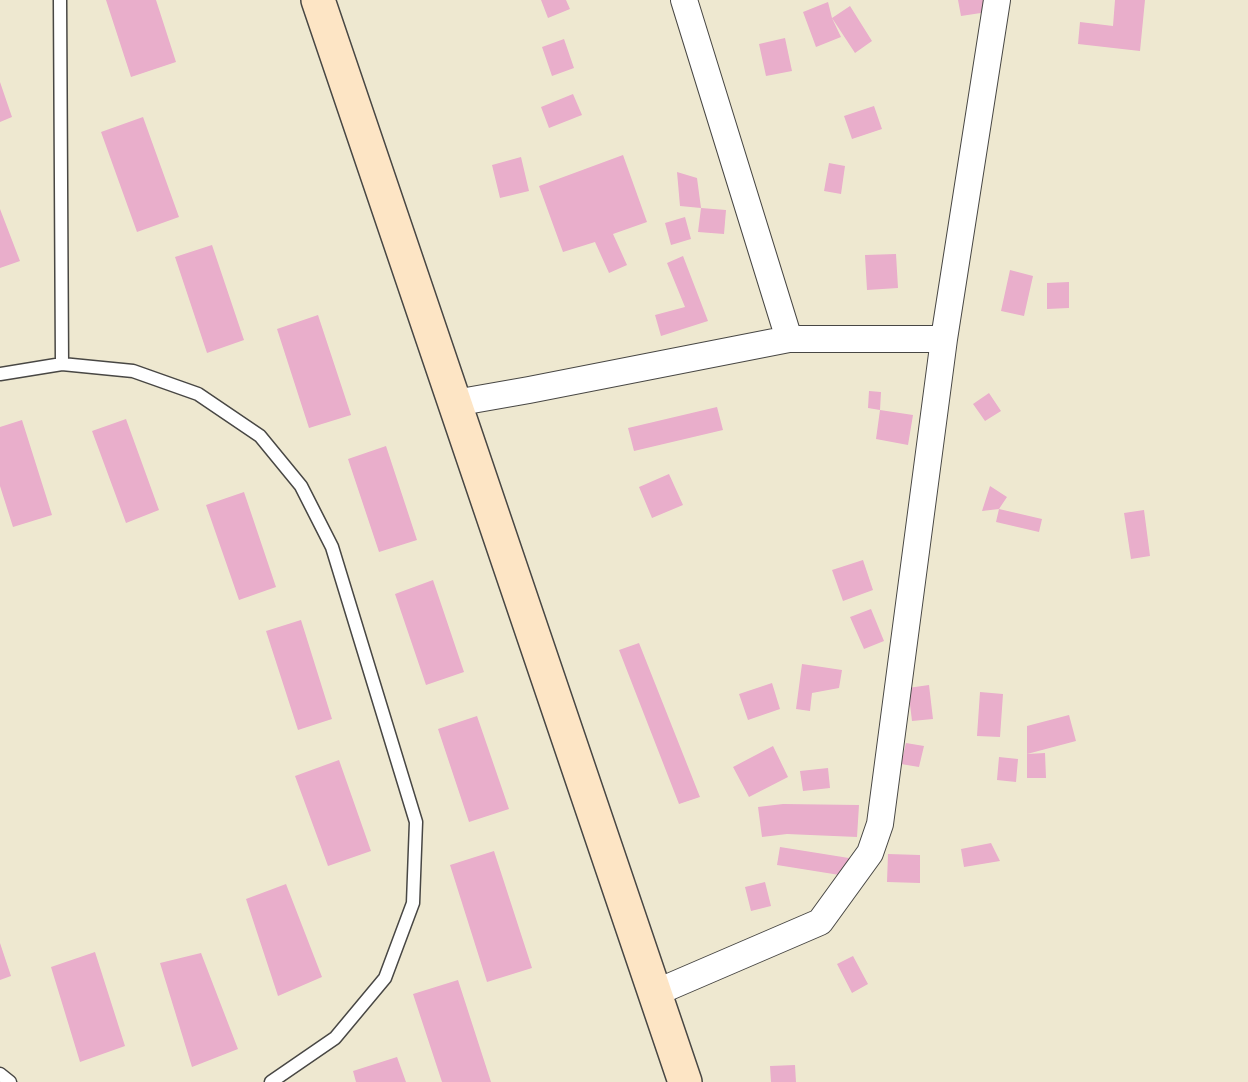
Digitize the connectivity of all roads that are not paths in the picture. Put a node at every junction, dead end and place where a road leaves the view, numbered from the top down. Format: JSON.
{"nodes":[{"id":1,"x":60,"y":0,"type":"edge"},
{"id":2,"x":318,"y":0,"type":"edge"},
{"id":3,"x":684,"y":0,"type":"edge"},
{"id":4,"x":997,"y":0,"type":"edge"},
{"id":5,"x":789,"y":339,"type":"junction"},
{"id":6,"x":944,"y":339,"type":"junction"},
{"id":7,"x":62,"y":364,"type":"junction"},
{"id":8,"x":0,"y":374,"type":"edge"},
{"id":9,"x":455,"y":403,"type":"junction"},
{"id":10,"x":655,"y":993,"type":"junction"},
{"id":11,"x":0,"y":1074,"type":"edge"},
{"id":12,"x":10,"y":1082,"type":"edge"},
{"id":13,"x":271,"y":1082,"type":"edge"},
{"id":14,"x":685,"y":1082,"type":"edge"}],
"edges":[{"from":1,"to":7,"type":"lane"},
{"from":2,"to":9,"type":"street"},
{"from":3,"to":5,"type":"street"},
{"from":4,"to":6,"type":"street"},
{"from":5,"to":6,"type":"street"},
{"from":5,"to":9,"type":"street"},
{"from":6,"to":10,"type":"street"},
{"from":7,"to":8,"type":"lane"},
{"from":7,"to":13,"type":"lane"},
{"from":9,"to":10,"type":"street"},
{"from":10,"to":14,"type":"street"},
{"from":11,"to":12,"type":"lane"}]}
